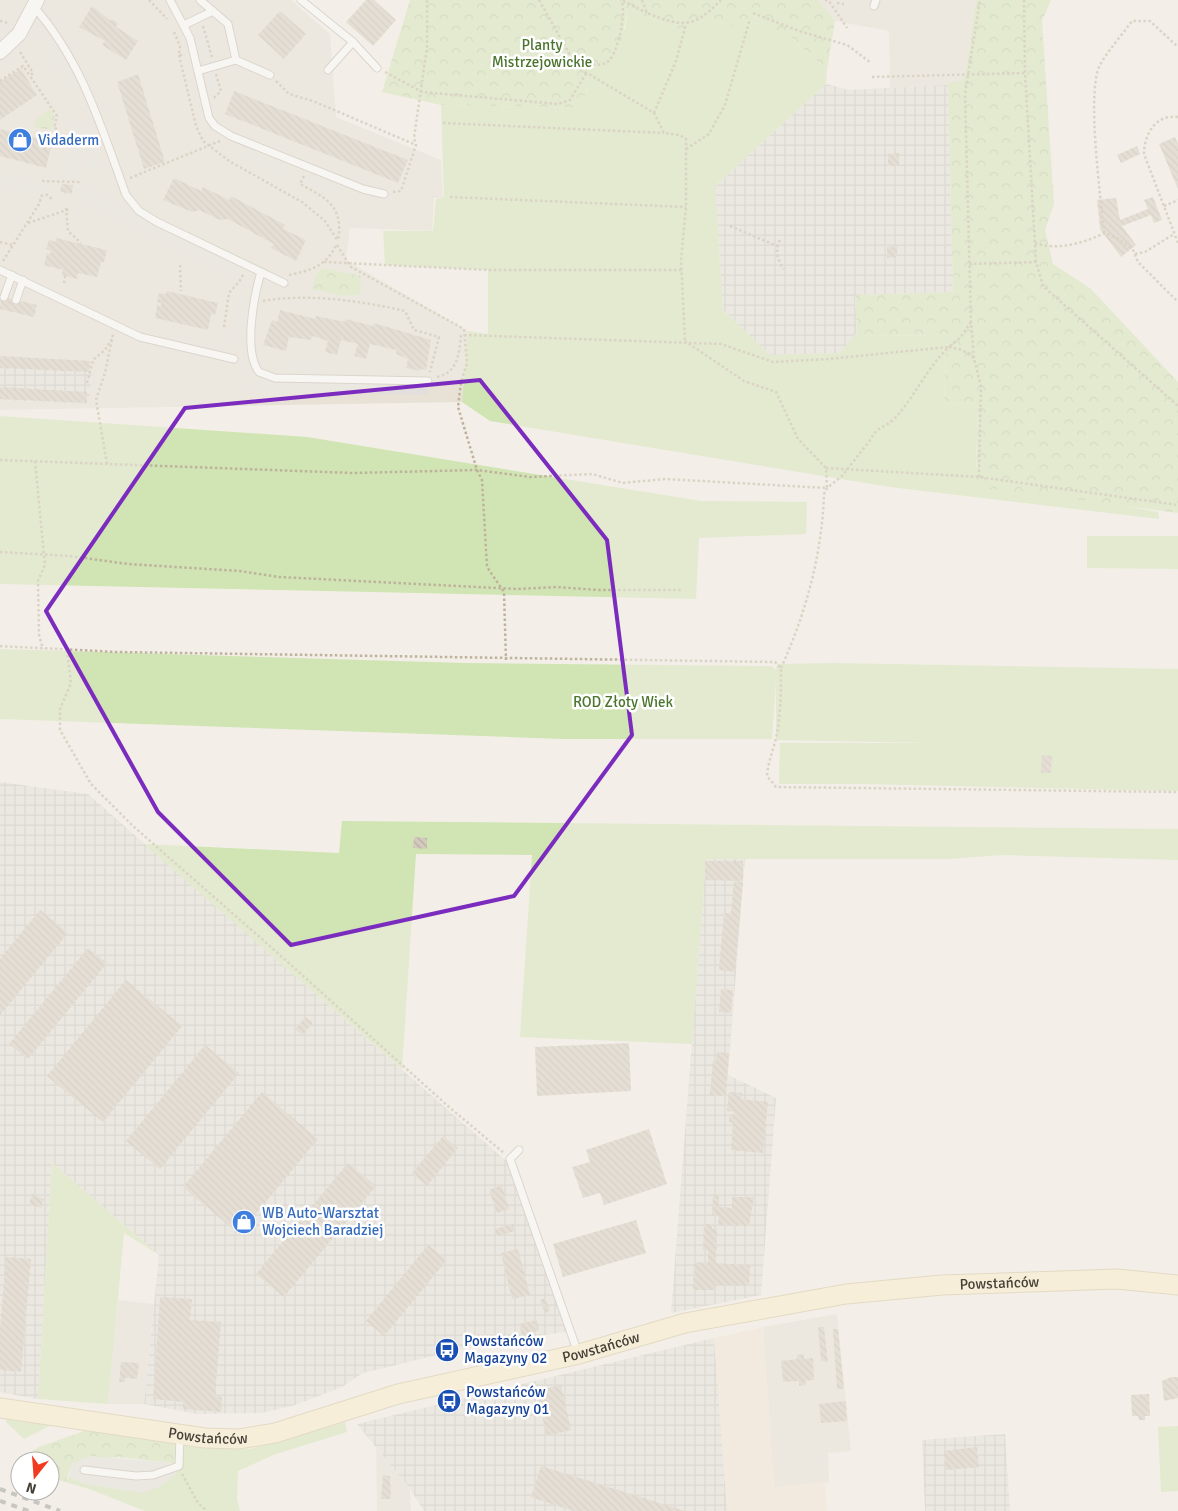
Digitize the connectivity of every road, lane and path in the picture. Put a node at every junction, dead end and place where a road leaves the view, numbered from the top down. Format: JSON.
{"nodes":[{"id":1,"x":150,"y":0,"type":"edge"},
{"id":2,"x":170,"y":0,"type":"edge"},
{"id":3,"x":200,"y":0,"type":"edge"},
{"id":4,"x":301,"y":0,"type":"edge"},
{"id":5,"x":427,"y":0,"type":"edge"},
{"id":6,"x":539,"y":0,"type":"edge"},
{"id":7,"x":621,"y":0,"type":"edge"},
{"id":8,"x":642,"y":0,"type":"edge"},
{"id":9,"x":721,"y":0,"type":"edge"},
{"id":10,"x":825,"y":0,"type":"edge"},
{"id":11,"x":980,"y":0,"type":"edge"},
{"id":12,"x":1024,"y":0,"type":"edge"},
{"id":13,"x":837,"y":3,"type":"dead end"},
{"id":14,"x":35,"y":4,"type":"edge"},
{"id":15,"x":844,"y":4,"type":"dead end"},
{"id":16,"x":213,"y":11,"type":"junction"},
{"id":17,"x":753,"y":13,"type":"dead end"},
{"id":18,"x":647,"y":14,"type":"junction"},
{"id":19,"x":750,"y":19,"type":"dead end"},
{"id":20,"x":0,"y":21,"type":"edge"},
{"id":21,"x":170,"y":22,"type":"dead end"},
{"id":22,"x":8,"y":23,"type":"dead end"},
{"id":23,"x":686,"y":24,"type":"junction"},
{"id":24,"x":184,"y":25,"type":"junction"},
{"id":25,"x":847,"y":28,"type":"dead end"},
{"id":26,"x":174,"y":30,"type":"dead end"},
{"id":27,"x":353,"y":42,"type":"junction"},
{"id":28,"x":1178,"y":47,"type":"edge"},
{"id":29,"x":0,"y":52,"type":"edge"},
{"id":30,"x":20,"y":52,"type":"dead end"},
{"id":31,"x":236,"y":60,"type":"junction"},
{"id":32,"x":574,"y":62,"type":"junction"},
{"id":33,"x":871,"y":63,"type":"dead end"},
{"id":34,"x":377,"y":68,"type":"joint"},
{"id":35,"x":198,"y":70,"type":"junction"},
{"id":36,"x":328,"y":70,"type":"dead end"},
{"id":37,"x":587,"y":72,"type":"junction"},
{"id":38,"x":1025,"y":73,"type":"junction"},
{"id":39,"x":967,"y":74,"type":"junction"},
{"id":40,"x":270,"y":75,"type":"joint"},
{"id":41,"x":30,"y":76,"type":"junction"},
{"id":42,"x":872,"y":76,"type":"dead end"},
{"id":43,"x":0,"y":81,"type":"edge"},
{"id":44,"x":422,"y":92,"type":"junction"},
{"id":45,"x":654,"y":113,"type":"junction"},
{"id":46,"x":1178,"y":117,"type":"edge"},
{"id":47,"x":443,"y":123,"type":"dead end"},
{"id":48,"x":58,"y":127,"type":"dead end"},
{"id":49,"x":664,"y":133,"type":"junction"},
{"id":50,"x":220,"y":141,"type":"dead end"},
{"id":51,"x":416,"y":145,"type":"junction"},
{"id":52,"x":208,"y":146,"type":"junction"},
{"id":53,"x":686,"y":149,"type":"junction"},
{"id":54,"x":129,"y":178,"type":"dead end"},
{"id":55,"x":42,"y":181,"type":"dead end"},
{"id":56,"x":81,"y":182,"type":"dead end"},
{"id":57,"x":303,"y":185,"type":"dead end"},
{"id":58,"x":42,"y":192,"type":"dead end"},
{"id":59,"x":46,"y":194,"type":"dead end"},
{"id":60,"x":384,"y":194,"type":"joint"},
{"id":61,"x":450,"y":197,"type":"dead end"},
{"id":62,"x":53,"y":200,"type":"dead end"},
{"id":63,"x":1178,"y":200,"type":"edge"},
{"id":64,"x":1164,"y":206,"type":"junction"},
{"id":65,"x":686,"y":207,"type":"junction"},
{"id":66,"x":27,"y":223,"type":"junction"},
{"id":67,"x":730,"y":226,"type":"dead end"},
{"id":68,"x":1104,"y":233,"type":"junction"},
{"id":69,"x":1174,"y":234,"type":"junction"},
{"id":70,"x":780,"y":240,"type":"dead end"},
{"id":71,"x":0,"y":242,"type":"edge"},
{"id":72,"x":81,"y":243,"type":"dead end"},
{"id":73,"x":337,"y":243,"type":"junction"},
{"id":74,"x":1035,"y":243,"type":"junction"},
{"id":75,"x":1178,"y":243,"type":"edge"},
{"id":76,"x":12,"y":246,"type":"junction"},
{"id":77,"x":777,"y":246,"type":"junction"},
{"id":78,"x":1135,"y":254,"type":"junction"},
{"id":79,"x":4,"y":259,"type":"dead end"},
{"id":80,"x":324,"y":262,"type":"junction"},
{"id":81,"x":348,"y":262,"type":"junction"},
{"id":82,"x":1036,"y":262,"type":"junction"},
{"id":83,"x":339,"y":263,"type":"junction"},
{"id":84,"x":969,"y":264,"type":"junction"},
{"id":85,"x":180,"y":265,"type":"dead end"},
{"id":86,"x":351,"y":267,"type":"junction"},
{"id":87,"x":784,"y":269,"type":"dead end"},
{"id":88,"x":0,"y":270,"type":"edge"},
{"id":89,"x":682,"y":270,"type":"junction"},
{"id":90,"x":244,"y":272,"type":"dead end"},
{"id":91,"x":261,"y":272,"type":"junction"},
{"id":92,"x":12,"y":275,"type":"junction"},
{"id":93,"x":65,"y":276,"type":"dead end"},
{"id":94,"x":23,"y":280,"type":"junction"},
{"id":95,"x":64,"y":283,"type":"dead end"},
{"id":96,"x":284,"y":283,"type":"joint"},
{"id":97,"x":240,"y":286,"type":"dead end"},
{"id":98,"x":234,"y":287,"type":"junction"},
{"id":99,"x":181,"y":291,"type":"dead end"},
{"id":100,"x":4,"y":297,"type":"dead end"},
{"id":101,"x":16,"y":300,"type":"dead end"},
{"id":102,"x":1178,"y":302,"type":"edge"},
{"id":103,"x":254,"y":303,"type":"junction"},
{"id":104,"x":971,"y":322,"type":"junction"},
{"id":105,"x":116,"y":326,"type":"junction"},
{"id":106,"x":224,"y":327,"type":"dead end"},
{"id":107,"x":465,"y":335,"type":"junction"},
{"id":108,"x":112,"y":339,"type":"junction"},
{"id":109,"x":685,"y":341,"type":"junction"},
{"id":110,"x":950,"y":347,"type":"junction"},
{"id":111,"x":974,"y":358,"type":"junction"},
{"id":112,"x":234,"y":359,"type":"dead end"},
{"id":113,"x":431,"y":377,"type":"junction"},
{"id":114,"x":87,"y":383,"type":"dead end"},
{"id":115,"x":1178,"y":406,"type":"edge"},
{"id":116,"x":0,"y":460,"type":"edge"},
{"id":117,"x":35,"y":461,"type":"junction"},
{"id":118,"x":108,"y":464,"type":"junction"},
{"id":119,"x":826,"y":468,"type":"junction"},
{"id":120,"x":477,"y":470,"type":"junction"},
{"id":121,"x":845,"y":471,"type":"junction"},
{"id":122,"x":979,"y":477,"type":"junction"},
{"id":123,"x":827,"y":488,"type":"junction"},
{"id":124,"x":1178,"y":505,"type":"edge"},
{"id":125,"x":0,"y":552,"type":"edge"},
{"id":126,"x":44,"y":555,"type":"junction"},
{"id":127,"x":500,"y":587,"type":"junction"},
{"id":128,"x":681,"y":590,"type":"dead end"},
{"id":129,"x":0,"y":646,"type":"edge"},
{"id":130,"x":43,"y":649,"type":"junction"},
{"id":131,"x":67,"y":650,"type":"junction"},
{"id":132,"x":506,"y":660,"type":"junction"},
{"id":133,"x":781,"y":668,"type":"junction"},
{"id":134,"x":1178,"y":792,"type":"edge"},
{"id":135,"x":519,"y":1150,"type":"dead end"},
{"id":136,"x":510,"y":1159,"type":"junction"},
{"id":137,"x":1178,"y":1285,"type":"edge"},
{"id":138,"x":578,"y":1354,"type":"junction"},
{"id":139,"x":0,"y":1408,"type":"edge"},
{"id":140,"x":180,"y":1435,"type":"junction"},
{"id":141,"x":179,"y":1466,"type":"junction"},
{"id":142,"x":84,"y":1470,"type":"dead end"},
{"id":143,"x":207,"y":1511,"type":"edge"}],
"edges":[{"from":1,"to":21,"type":"path"},
{"from":2,"to":24,"type":"lane"},
{"from":3,"to":16,"type":"lane"},
{"from":4,"to":27,"type":"lane"},
{"from":5,"to":44,"type":"path"},
{"from":6,"to":32,"type":"path"},
{"from":7,"to":18,"type":"path"},
{"from":7,"to":32,"type":"path"},
{"from":8,"to":18,"type":"path"},
{"from":9,"to":23,"type":"path"},
{"from":10,"to":25,"type":"path"},
{"from":11,"to":39,"type":"path"},
{"from":12,"to":38,"type":"path"},
{"from":13,"to":15,"type":"path"},
{"from":14,"to":29,"type":"street"},
{"from":14,"to":91,"type":"lane"},
{"from":16,"to":24,"type":"lane"},
{"from":16,"to":31,"type":"lane"},
{"from":17,"to":33,"type":"path"},
{"from":18,"to":23,"type":"path"},
{"from":19,"to":53,"type":"path"},
{"from":20,"to":22,"type":"path"},
{"from":23,"to":45,"type":"path"},
{"from":24,"to":35,"type":"lane"},
{"from":26,"to":52,"type":"path"},
{"from":27,"to":34,"type":"lane"},
{"from":27,"to":36,"type":"lane"},
{"from":28,"to":68,"type":"path"},
{"from":30,"to":41,"type":"path"},
{"from":31,"to":35,"type":"lane"},
{"from":31,"to":40,"type":"lane"},
{"from":32,"to":37,"type":"path"},
{"from":34,"to":44,"type":"path"},
{"from":35,"to":60,"type":"lane"},
{"from":37,"to":44,"type":"path"},
{"from":37,"to":45,"type":"path"},
{"from":38,"to":39,"type":"path"},
{"from":38,"to":74,"type":"path"},
{"from":39,"to":42,"type":"path"},
{"from":39,"to":84,"type":"path"},
{"from":40,"to":51,"type":"path"},
{"from":41,"to":43,"type":"path"},
{"from":41,"to":48,"type":"path"},
{"from":44,"to":51,"type":"path"},
{"from":45,"to":49,"type":"path"},
{"from":46,"to":64,"type":"path"},
{"from":47,"to":49,"type":"path"},
{"from":49,"to":53,"type":"path"},
{"from":50,"to":52,"type":"path"},
{"from":51,"to":60,"type":"path"},
{"from":52,"to":54,"type":"path"},
{"from":52,"to":73,"type":"path"},
{"from":53,"to":65,"type":"path"},
{"from":55,"to":56,"type":"path"},
{"from":57,"to":73,"type":"path"},
{"from":58,"to":66,"type":"path"},
{"from":59,"to":62,"type":"path"},
{"from":61,"to":65,"type":"path"},
{"from":63,"to":64,"type":"path"},
{"from":64,"to":69,"type":"path"},
{"from":65,"to":89,"type":"path"},
{"from":66,"to":72,"type":"path"},
{"from":66,"to":76,"type":"path"},
{"from":67,"to":77,"type":"path"},
{"from":68,"to":74,"type":"path"},
{"from":68,"to":78,"type":"path"},
{"from":69,"to":75,"type":"path"},
{"from":69,"to":78,"type":"path"},
{"from":70,"to":77,"type":"path"},
{"from":71,"to":76,"type":"path"},
{"from":73,"to":80,"type":"path"},
{"from":73,"to":81,"type":"path"},
{"from":74,"to":82,"type":"path"},
{"from":76,"to":79,"type":"path"},
{"from":77,"to":87,"type":"path"},
{"from":78,"to":102,"type":"path"},
{"from":80,"to":83,"type":"path"},
{"from":80,"to":96,"type":"path"},
{"from":81,"to":83,"type":"path"},
{"from":81,"to":86,"type":"path"},
{"from":81,"to":89,"type":"path"},
{"from":82,"to":84,"type":"path"},
{"from":82,"to":115,"type":"path"},
{"from":83,"to":86,"type":"path"},
{"from":84,"to":104,"type":"path"},
{"from":85,"to":99,"type":"path"},
{"from":86,"to":107,"type":"path"},
{"from":88,"to":92,"type":"lane"},
{"from":89,"to":109,"type":"path"},
{"from":90,"to":98,"type":"path"},
{"from":91,"to":96,"type":"lane"},
{"from":91,"to":103,"type":"lane"},
{"from":92,"to":94,"type":"lane"},
{"from":92,"to":100,"type":"lane"},
{"from":93,"to":95,"type":"path"},
{"from":94,"to":101,"type":"lane"},
{"from":94,"to":105,"type":"lane"},
{"from":97,"to":98,"type":"path"},
{"from":98,"to":106,"type":"path"},
{"from":103,"to":113,"type":"path"},
{"from":103,"to":113,"type":"lane"},
{"from":104,"to":110,"type":"path"},
{"from":104,"to":111,"type":"path"},
{"from":105,"to":108,"type":"path"},
{"from":105,"to":112,"type":"lane"},
{"from":107,"to":109,"type":"path"},
{"from":107,"to":113,"type":"path"},
{"from":107,"to":120,"type":"path"},
{"from":108,"to":114,"type":"path"},
{"from":108,"to":118,"type":"path"},
{"from":109,"to":110,"type":"path"},
{"from":109,"to":119,"type":"path"},
{"from":110,"to":111,"type":"path"},
{"from":110,"to":121,"type":"path"},
{"from":111,"to":122,"type":"path"},
{"from":116,"to":117,"type":"path"},
{"from":117,"to":118,"type":"path"},
{"from":117,"to":126,"type":"path"},
{"from":118,"to":120,"type":"path"},
{"from":119,"to":121,"type":"path"},
{"from":119,"to":123,"type":"path"},
{"from":120,"to":123,"type":"path"},
{"from":120,"to":127,"type":"path"},
{"from":121,"to":122,"type":"path"},
{"from":121,"to":123,"type":"path"},
{"from":122,"to":124,"type":"path"},
{"from":123,"to":133,"type":"path"},
{"from":125,"to":126,"type":"path"},
{"from":126,"to":127,"type":"path"},
{"from":126,"to":130,"type":"path"},
{"from":127,"to":128,"type":"path"},
{"from":127,"to":132,"type":"path"},
{"from":129,"to":130,"type":"path"},
{"from":130,"to":131,"type":"path"},
{"from":131,"to":132,"type":"path"},
{"from":131,"to":136,"type":"path"},
{"from":132,"to":133,"type":"path"},
{"from":133,"to":134,"type":"path"},
{"from":135,"to":136,"type":"lane"},
{"from":136,"to":138,"type":"lane"},
{"from":137,"to":138,"type":"street","name":"Powstańców"},
{"from":138,"to":140,"type":"street","name":"Powstańców"},
{"from":139,"to":140,"type":"street","name":"Powstańców"},
{"from":140,"to":141,"type":"lane"},
{"from":141,"to":142,"type":"lane"},
{"from":141,"to":143,"type":"path"}]}
